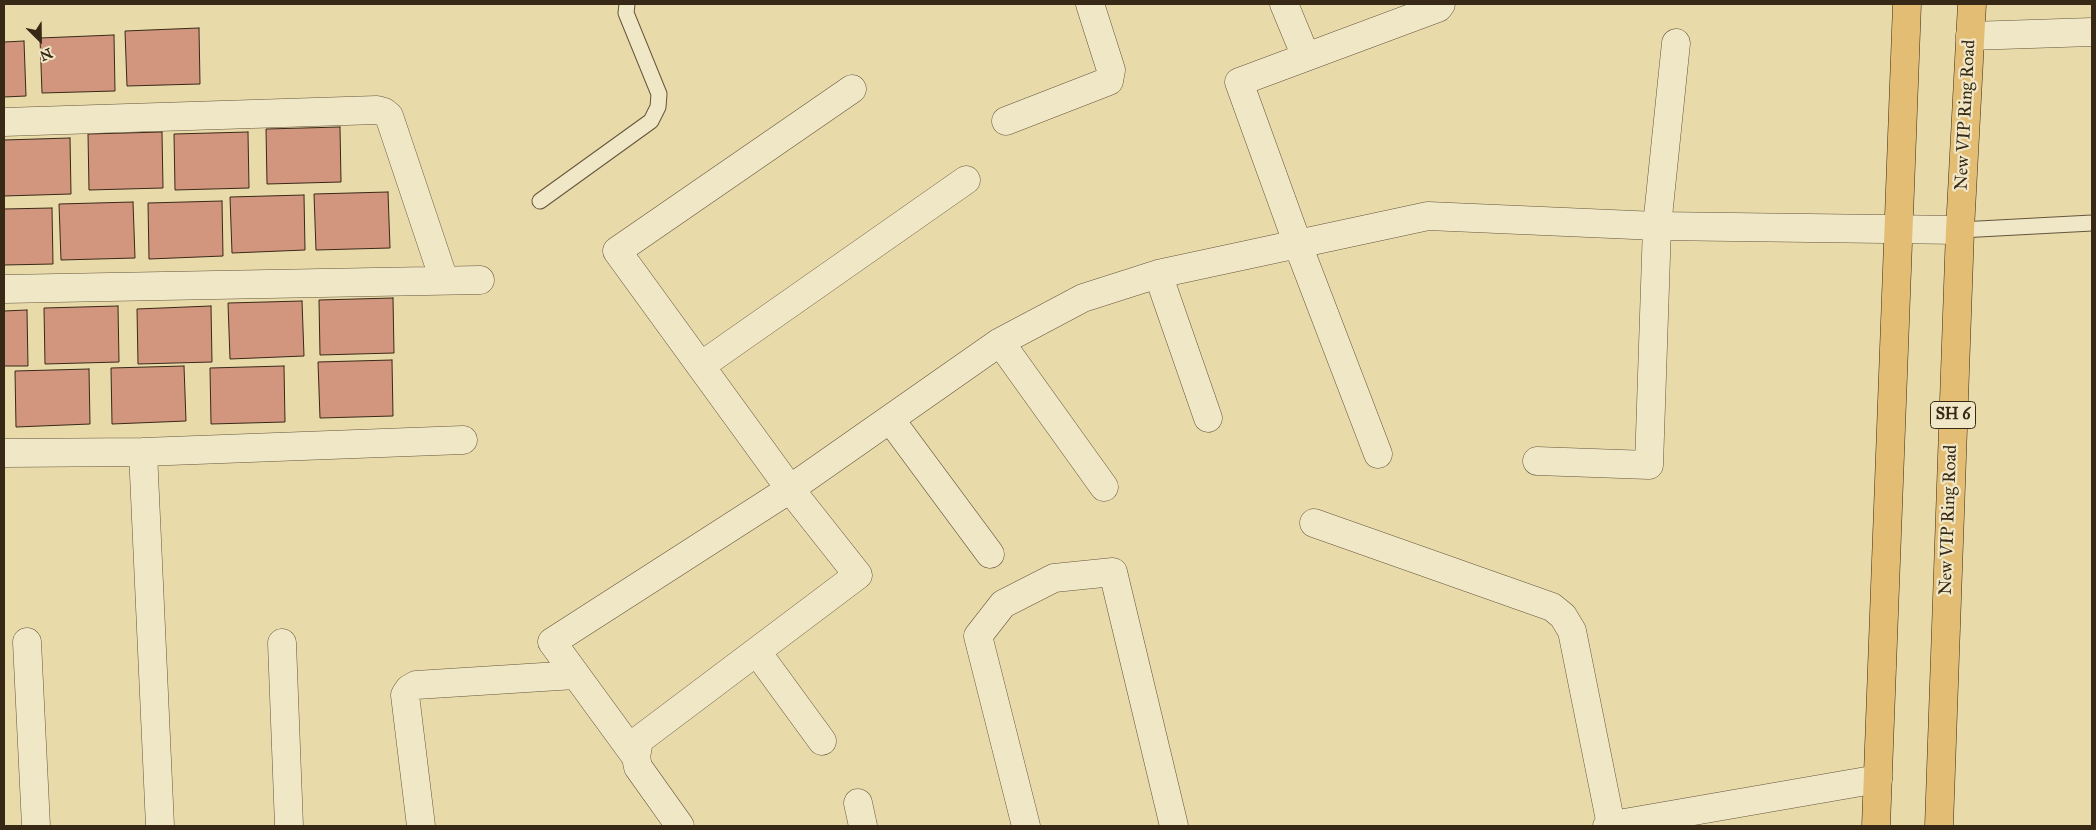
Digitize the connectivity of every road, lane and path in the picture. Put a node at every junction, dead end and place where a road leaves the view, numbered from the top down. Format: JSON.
{"nodes":[{"id":1,"x":626,"y":4,"type":"edge"},
{"id":2,"x":1090,"y":4,"type":"edge"},
{"id":3,"x":1284,"y":4,"type":"edge"},
{"id":4,"x":1441,"y":4,"type":"edge"},
{"id":5,"x":1907,"y":4,"type":"edge"},
{"id":6,"x":1972,"y":4,"type":"edge"},
{"id":7,"x":2092,"y":32,"type":"edge"},
{"id":8,"x":1970,"y":36,"type":"junction"},
{"id":9,"x":1676,"y":43,"type":"dead end"},
{"id":10,"x":1306,"y":57,"type":"junction"},
{"id":11,"x":852,"y":89,"type":"dead end"},
{"id":12,"x":1006,"y":121,"type":"dead end"},
{"id":13,"x":4,"y":122,"type":"edge"},
{"id":14,"x":966,"y":180,"type":"dead end"},
{"id":15,"x":540,"y":200,"type":"dead end"},
{"id":16,"x":2092,"y":223,"type":"edge"},
{"id":17,"x":1657,"y":226,"type":"junction"},
{"id":18,"x":1898,"y":230,"type":"junction"},
{"id":19,"x":1960,"y":230,"type":"junction"},
{"id":20,"x":1298,"y":245,"type":"junction"},
{"id":21,"x":1158,"y":274,"type":"junction"},
{"id":22,"x":444,"y":280,"type":"junction"},
{"id":23,"x":480,"y":280,"type":"dead end"},
{"id":24,"x":4,"y":289,"type":"edge"},
{"id":25,"x":1000,"y":342,"type":"junction"},
{"id":26,"x":702,"y":365,"type":"junction"},
{"id":27,"x":1208,"y":418,"type":"dead end"},
{"id":28,"x":890,"y":419,"type":"junction"},
{"id":29,"x":463,"y":440,"type":"dead end"},
{"id":30,"x":143,"y":452,"type":"junction"},
{"id":31,"x":4,"y":453,"type":"edge"},
{"id":32,"x":1378,"y":454,"type":"dead end"},
{"id":33,"x":1537,"y":461,"type":"dead end"},
{"id":34,"x":1104,"y":487,"type":"dead end"},
{"id":35,"x":790,"y":489,"type":"junction"},
{"id":36,"x":1314,"y":523,"type":"dead end"},
{"id":37,"x":990,"y":554,"type":"dead end"},
{"id":38,"x":27,"y":642,"type":"dead end"},
{"id":39,"x":282,"y":643,"type":"dead end"},
{"id":40,"x":756,"y":652,"type":"junction"},
{"id":41,"x":575,"y":675,"type":"junction"},
{"id":42,"x":822,"y":741,"type":"dead end"},
{"id":43,"x":636,"y":757,"type":"junction"},
{"id":44,"x":1878,"y":779,"type":"junction"},
{"id":45,"x":36,"y":826,"type":"edge"},
{"id":46,"x":160,"y":826,"type":"edge"},
{"id":47,"x":289,"y":826,"type":"edge"},
{"id":48,"x":421,"y":826,"type":"edge"},
{"id":49,"x":680,"y":826,"type":"edge"},
{"id":50,"x":1026,"y":826,"type":"edge"},
{"id":51,"x":1174,"y":826,"type":"edge"},
{"id":52,"x":1609,"y":826,"type":"edge"},
{"id":53,"x":1876,"y":826,"type":"edge"},
{"id":54,"x":1939,"y":826,"type":"edge"}],
"edges":[{"from":1,"to":15,"type":"lane"},
{"from":2,"to":12,"type":"street"},
{"from":3,"to":10,"type":"street"},
{"from":4,"to":10,"type":"street"},
{"from":5,"to":18,"type":"main road"},
{"from":6,"to":8,"type":"main road","name":"New VIP Ring Road","number":"SH 6"},
{"from":7,"to":8,"type":"street"},
{"from":8,"to":19,"type":"main road","name":"New VIP Ring Road","number":"SH 6"},
{"from":9,"to":17,"type":"street"},
{"from":10,"to":20,"type":"street"},
{"from":11,"to":26,"type":"street"},
{"from":13,"to":22,"type":"street"},
{"from":14,"to":26,"type":"street"},
{"from":16,"to":19,"type":"lane"},
{"from":17,"to":18,"type":"street"},
{"from":17,"to":20,"type":"street"},
{"from":17,"to":33,"type":"street"},
{"from":18,"to":19,"type":"street"},
{"from":18,"to":44,"type":"main road"},
{"from":19,"to":54,"type":"main road","name":"New VIP Ring Road","number":"SH 6"},
{"from":20,"to":21,"type":"street"},
{"from":20,"to":32,"type":"street"},
{"from":21,"to":25,"type":"street"},
{"from":21,"to":27,"type":"street"},
{"from":22,"to":23,"type":"street"},
{"from":22,"to":24,"type":"street"},
{"from":25,"to":28,"type":"street"},
{"from":25,"to":34,"type":"street"},
{"from":26,"to":35,"type":"street"},
{"from":28,"to":35,"type":"street"},
{"from":28,"to":37,"type":"street"},
{"from":29,"to":30,"type":"street"},
{"from":30,"to":31,"type":"street"},
{"from":30,"to":46,"type":"street"},
{"from":35,"to":40,"type":"street"},
{"from":35,"to":41,"type":"street"},
{"from":36,"to":52,"type":"street"},
{"from":38,"to":45,"type":"street"},
{"from":39,"to":47,"type":"street"},
{"from":40,"to":42,"type":"street"},
{"from":40,"to":43,"type":"street"},
{"from":41,"to":43,"type":"street"},
{"from":41,"to":48,"type":"street"},
{"from":43,"to":49,"type":"street"},
{"from":44,"to":52,"type":"street"},
{"from":44,"to":53,"type":"main road"},
{"from":50,"to":51,"type":"street"}]}
